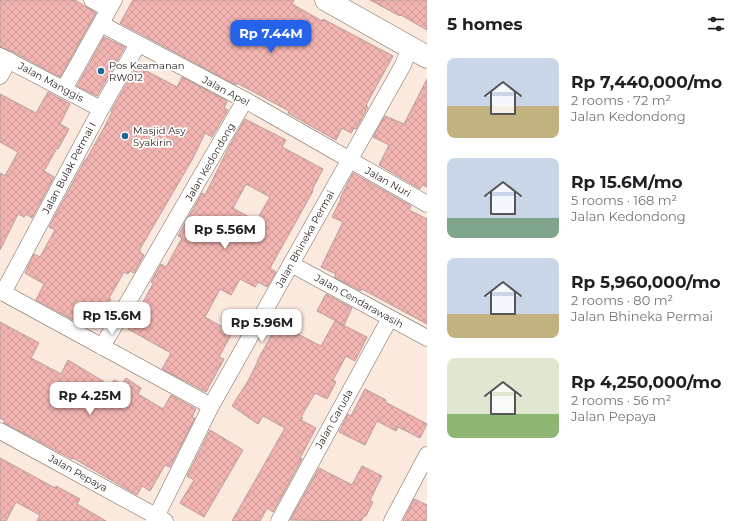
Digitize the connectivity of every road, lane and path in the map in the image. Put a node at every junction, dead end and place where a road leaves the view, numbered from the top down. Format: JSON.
{"nodes":[{"id":1,"x":92,"y":0,"type":"edge"},
{"id":2,"x":326,"y":0,"type":"edge"},
{"id":3,"x":111,"y":4,"type":"edge"},
{"id":4,"x":101,"y":24,"type":"junction"},
{"id":5,"x":138,"y":44,"type":"junction"},
{"id":6,"x":419,"y":52,"type":"edge"},
{"id":7,"x":4,"y":58,"type":"edge"},
{"id":8,"x":0,"y":76,"type":"edge"},
{"id":9,"x":64,"y":89,"type":"junction"},
{"id":10,"x":245,"y":100,"type":"junction"},
{"id":11,"x":101,"y":109,"type":"junction"},
{"id":12,"x":350,"y":160,"type":"junction"},
{"id":13,"x":427,"y":204,"type":"edge"},
{"id":14,"x":291,"y":264,"type":"junction"},
{"id":15,"x":1,"y":292,"type":"edge"},
{"id":16,"x":390,"y":318,"type":"junction"},
{"id":17,"x":427,"y":338,"type":"edge"},
{"id":18,"x":102,"y":347,"type":"junction"},
{"id":19,"x":211,"y":406,"type":"junction"},
{"id":20,"x":0,"y":431,"type":"edge"},
{"id":21,"x":427,"y":455,"type":"edge"},
{"id":22,"x":158,"y":519,"type":"edge"},
{"id":23,"x":279,"y":521,"type":"edge"},
{"id":24,"x":392,"y":521,"type":"edge"}],
"edges":[{"from":1,"to":3,"type":"street"},
{"from":2,"to":6,"type":"main road"},
{"from":3,"to":4,"type":"street"},
{"from":4,"to":5,"type":"street","name":"Jalan Apel"},
{"from":4,"to":9,"type":"street"},
{"from":5,"to":10,"type":"street","name":"Jalan Apel"},
{"from":5,"to":11,"type":"street","name":"Jalan Bulak Permai I"},
{"from":6,"to":12,"type":"street","name":"Jalan Bhineka Permai"},
{"from":7,"to":8,"type":"street"},
{"from":7,"to":9,"type":"street","name":"Jalan Manggis"},
{"from":9,"to":11,"type":"street","name":"Jalan Manggis"},
{"from":10,"to":12,"type":"street","name":"Jalan Apel"},
{"from":10,"to":18,"type":"street","name":"Jalan Kedondong"},
{"from":11,"to":15,"type":"street","name":"Jalan Bulak Permai I"},
{"from":12,"to":13,"type":"street","name":"Jalan Nuri"},
{"from":12,"to":14,"type":"street","name":"Jalan Bhineka Permai"},
{"from":14,"to":16,"type":"street","name":"Jalan Cendarawasih"},
{"from":14,"to":19,"type":"street","name":"Jalan Bhineka Permai"},
{"from":15,"to":18,"type":"street"},
{"from":16,"to":17,"type":"street","name":"Jalan Cendarawasih"},
{"from":16,"to":23,"type":"street","name":"Jalan Garuda"},
{"from":18,"to":19,"type":"street"},
{"from":19,"to":22,"type":"street","name":"Jalan Bhineka Permai"},
{"from":20,"to":22,"type":"street","name":"Jalan Pepaya"},
{"from":21,"to":24,"type":"street"}]}
